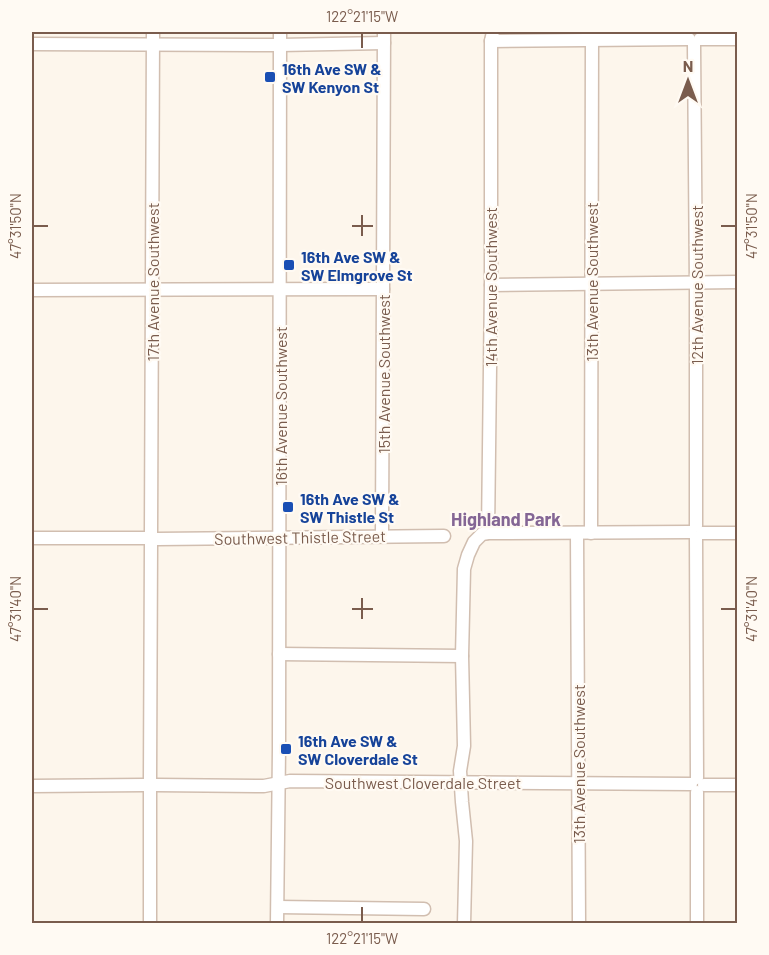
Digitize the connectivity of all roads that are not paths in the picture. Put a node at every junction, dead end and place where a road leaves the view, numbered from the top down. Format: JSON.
{"nodes":[{"id":1,"x":280,"y":32,"type":"edge"},
{"id":2,"x":489,"y":35,"type":"edge"},
{"id":3,"x":592,"y":36,"type":"edge"},
{"id":4,"x":384,"y":37,"type":"edge"},
{"id":5,"x":153,"y":38,"type":"edge"},
{"id":6,"x":695,"y":38,"type":"edge"},
{"id":7,"x":738,"y":39,"type":"edge"},
{"id":8,"x":32,"y":44,"type":"edge"},
{"id":9,"x":280,"y":45,"type":"junction"},
{"id":10,"x":696,"y":282,"type":"junction"},
{"id":11,"x":738,"y":282,"type":"edge"},
{"id":12,"x":591,"y":284,"type":"junction"},
{"id":13,"x":491,"y":285,"type":"junction"},
{"id":14,"x":383,"y":289,"type":"junction"},
{"id":15,"x":32,"y":290,"type":"edge"},
{"id":16,"x":152,"y":290,"type":"junction"},
{"id":17,"x":280,"y":290,"type":"junction"},
{"id":18,"x":696,"y":532,"type":"junction"},
{"id":19,"x":488,"y":533,"type":"junction"},
{"id":20,"x":577,"y":533,"type":"junction"},
{"id":21,"x":591,"y":533,"type":"junction"},
{"id":22,"x":738,"y":533,"type":"edge"},
{"id":23,"x":382,"y":536,"type":"junction"},
{"id":24,"x":444,"y":536,"type":"dead end"},
{"id":25,"x":32,"y":538,"type":"edge"},
{"id":26,"x":280,"y":538,"type":"junction"},
{"id":27,"x":151,"y":539,"type":"junction"},
{"id":28,"x":279,"y":654,"type":"junction"},
{"id":29,"x":462,"y":656,"type":"junction"},
{"id":30,"x":279,"y":782,"type":"junction"},
{"id":31,"x":460,"y":782,"type":"junction"},
{"id":32,"x":578,"y":783,"type":"junction"},
{"id":33,"x":150,"y":785,"type":"junction"},
{"id":34,"x":697,"y":785,"type":"junction"},
{"id":35,"x":738,"y":785,"type":"edge"},
{"id":36,"x":32,"y":786,"type":"edge"},
{"id":37,"x":278,"y":907,"type":"junction"},
{"id":38,"x":424,"y":909,"type":"dead end"},
{"id":39,"x":150,"y":924,"type":"edge"},
{"id":40,"x":278,"y":924,"type":"edge"},
{"id":41,"x":464,"y":924,"type":"edge"},
{"id":42,"x":579,"y":924,"type":"edge"},
{"id":43,"x":697,"y":924,"type":"edge"}],
"edges":[{"from":1,"to":9,"type":"street","name":"16th Avenue Southwest"},
{"from":2,"to":3,"type":"street"},
{"from":2,"to":13,"type":"street","name":"14th Avenue Southwest"},
{"from":3,"to":6,"type":"street"},
{"from":3,"to":12,"type":"street","name":"13th Avenue Southwest"},
{"from":4,"to":9,"type":"street"},
{"from":4,"to":14,"type":"street","name":"15th Avenue Southwest"},
{"from":5,"to":8,"type":"street"},
{"from":5,"to":9,"type":"street"},
{"from":5,"to":16,"type":"street","name":"17th Avenue Southwest"},
{"from":6,"to":7,"type":"street"},
{"from":6,"to":10,"type":"street","name":"12th Avenue Southwest"},
{"from":9,"to":17,"type":"street","name":"16th Avenue Southwest"},
{"from":10,"to":11,"type":"street"},
{"from":10,"to":12,"type":"street"},
{"from":10,"to":18,"type":"street","name":"12th Avenue Southwest"},
{"from":12,"to":13,"type":"street"},
{"from":12,"to":21,"type":"street","name":"13th Avenue Southwest"},
{"from":13,"to":19,"type":"street","name":"14th Avenue Southwest"},
{"from":14,"to":17,"type":"street"},
{"from":14,"to":23,"type":"street","name":"15th Avenue Southwest"},
{"from":15,"to":16,"type":"street"},
{"from":16,"to":17,"type":"street"},
{"from":16,"to":27,"type":"street","name":"17th Avenue Southwest"},
{"from":17,"to":26,"type":"street","name":"16th Avenue Southwest"},
{"from":18,"to":21,"type":"street"},
{"from":18,"to":22,"type":"street"},
{"from":18,"to":34,"type":"street","name":"12th Avenue Southwest"},
{"from":19,"to":20,"type":"street"},
{"from":19,"to":29,"type":"street"},
{"from":20,"to":21,"type":"street"},
{"from":20,"to":32,"type":"street","name":"13th Avenue Southwest"},
{"from":23,"to":24,"type":"street","name":"Southwest Thistle Street"},
{"from":23,"to":26,"type":"street","name":"Southwest Thistle Street"},
{"from":25,"to":27,"type":"street","name":"Southwest Thistle Street"},
{"from":26,"to":27,"type":"street","name":"Southwest Thistle Street"},
{"from":26,"to":28,"type":"street","name":"16th Avenue Southwest"},
{"from":27,"to":33,"type":"street","name":"17th Avenue Southwest"},
{"from":28,"to":29,"type":"street"},
{"from":28,"to":30,"type":"street","name":"16th Avenue Southwest"},
{"from":29,"to":31,"type":"street"},
{"from":30,"to":31,"type":"street","name":"Southwest Cloverdale Street"},
{"from":30,"to":33,"type":"street","name":"Southwest Cloverdale Street"},
{"from":30,"to":37,"type":"street","name":"16th Avenue Southwest"},
{"from":31,"to":32,"type":"street","name":"Southwest Cloverdale Street"},
{"from":31,"to":41,"type":"street"},
{"from":32,"to":34,"type":"street","name":"Southwest Cloverdale Street"},
{"from":32,"to":42,"type":"street","name":"13th Avenue Southwest"},
{"from":33,"to":36,"type":"street","name":"Southwest Cloverdale Street"},
{"from":33,"to":39,"type":"street","name":"17th Avenue Southwest"},
{"from":34,"to":35,"type":"street","name":"Southwest Cloverdale Street"},
{"from":34,"to":43,"type":"street","name":"12th Avenue Southwest"},
{"from":37,"to":38,"type":"street"},
{"from":37,"to":40,"type":"street","name":"16th Avenue Southwest"}]}
